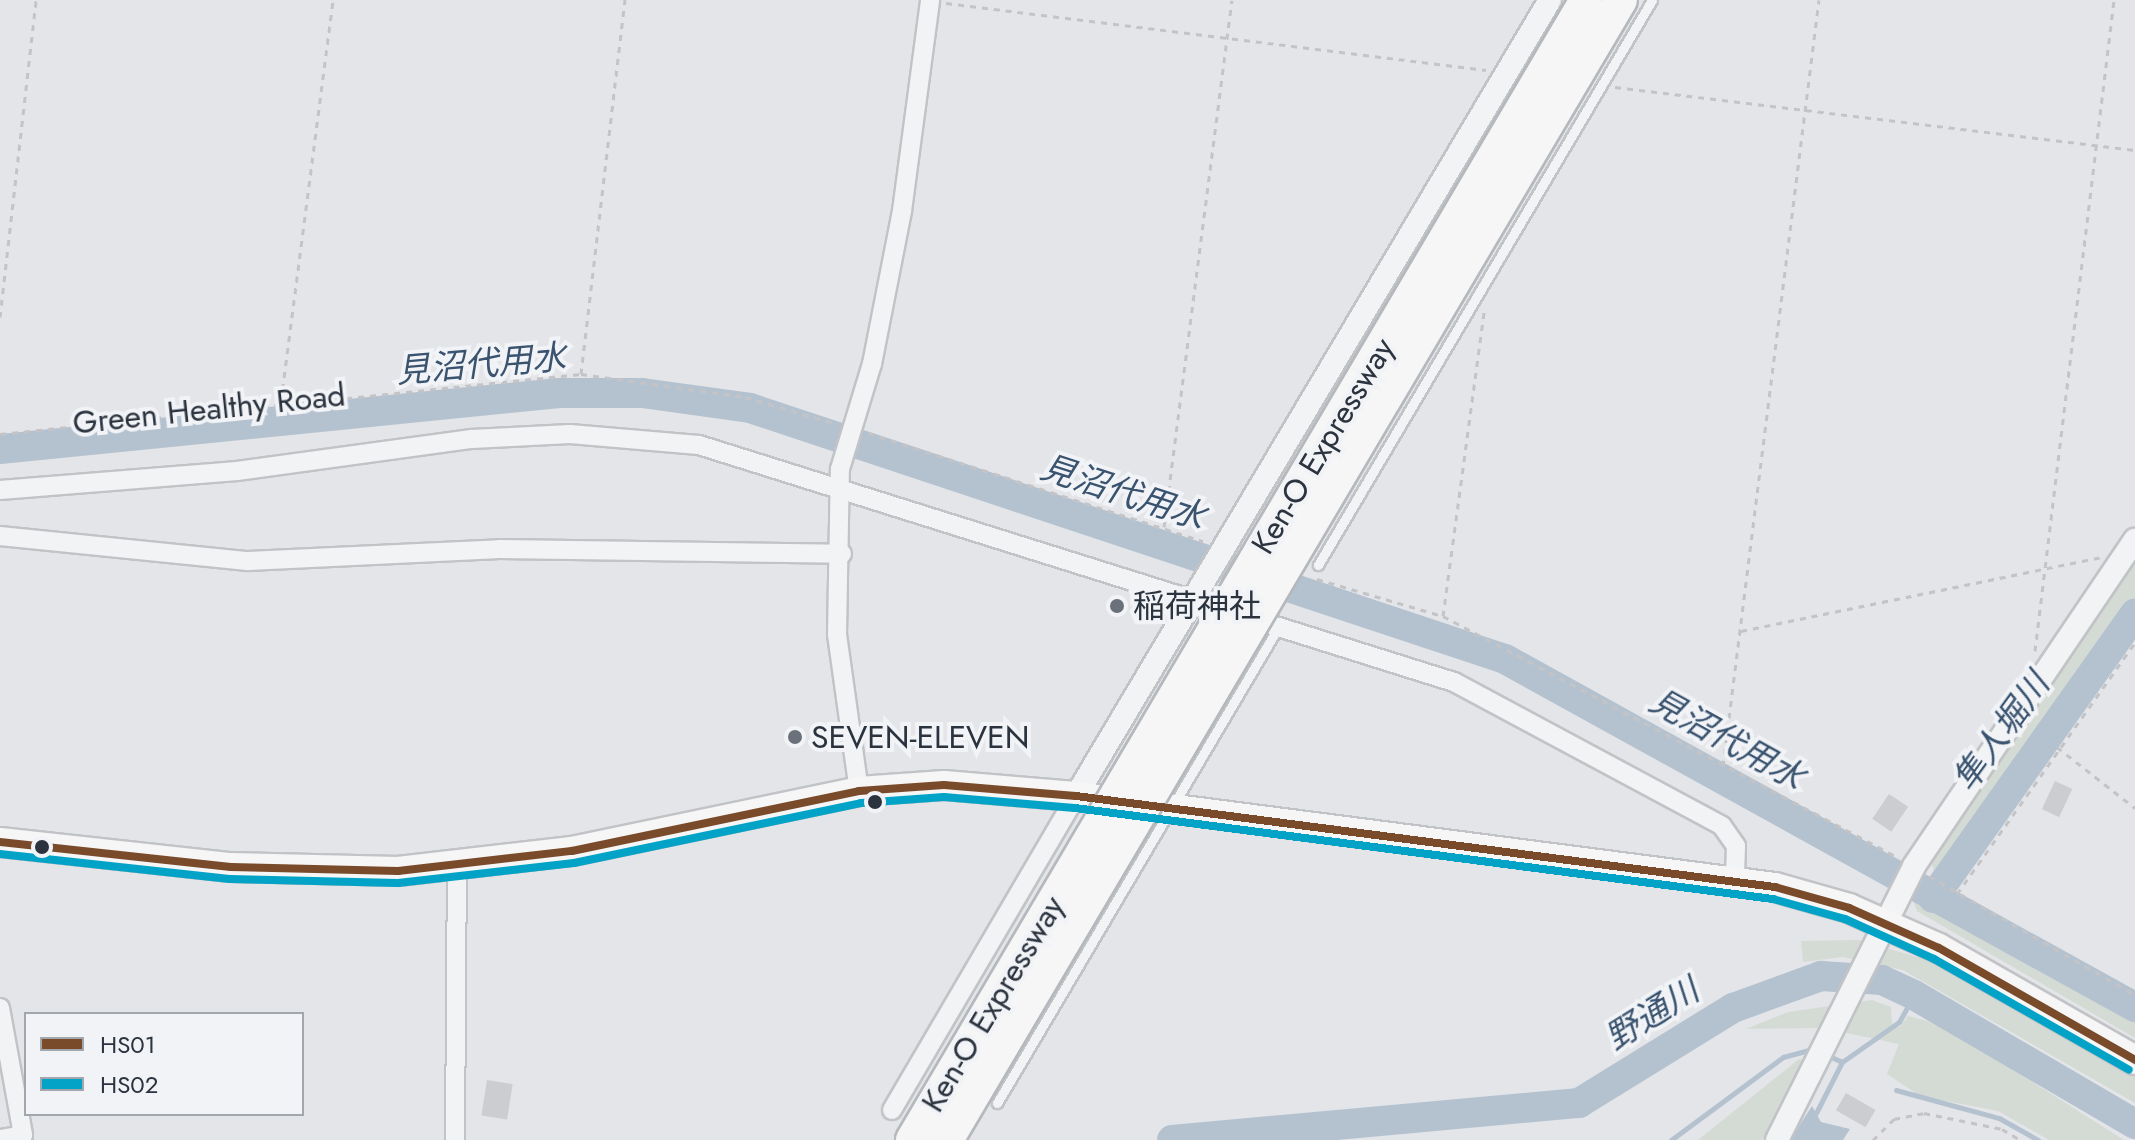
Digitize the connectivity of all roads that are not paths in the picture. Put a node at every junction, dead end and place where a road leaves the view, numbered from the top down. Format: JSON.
{"nodes":[{"id":1,"x":930,"y":0,"type":"edge"},
{"id":2,"x":1550,"y":0,"type":"edge"},
{"id":3,"x":1586,"y":0,"type":"edge"},
{"id":4,"x":1621,"y":0,"type":"edge"},
{"id":5,"x":1652,"y":0,"type":"edge"},
{"id":6,"x":1506,"y":73,"type":"junction"},
{"id":7,"x":1601,"y":85,"type":"junction"},
{"id":8,"x":1410,"y":234,"type":"junction"},
{"id":9,"x":1485,"y":279,"type":"junction"},
{"id":10,"x":840,"y":478,"type":"junction"},
{"id":11,"x":0,"y":490,"type":"edge"},
{"id":12,"x":0,"y":536,"type":"edge"},
{"id":13,"x":2131,"y":546,"type":"edge"},
{"id":14,"x":842,"y":554,"type":"junction"},
{"id":15,"x":1318,"y":565,"type":"dead end"},
{"id":16,"x":1192,"y":598,"type":"junction"},
{"id":17,"x":1279,"y":626,"type":"junction"},
{"id":18,"x":859,"y":791,"type":"junction"},
{"id":19,"x":1076,"y":796,"type":"junction"},
{"id":20,"x":1171,"y":808,"type":"junction"},
{"id":21,"x":0,"y":842,"type":"edge"},
{"id":22,"x":457,"y":866,"type":"junction"},
{"id":23,"x":1735,"y":879,"type":"junction"},
{"id":24,"x":1879,"y":933,"type":"junction"},
{"id":25,"x":0,"y":1008,"type":"edge"},
{"id":26,"x":2135,"y":1060,"type":"edge"},
{"id":27,"x":997,"y":1103,"type":"dead end"},
{"id":28,"x":892,"y":1110,"type":"dead end"},
{"id":29,"x":0,"y":1139,"type":"edge"},
{"id":30,"x":455,"y":1140,"type":"edge"},
{"id":31,"x":912,"y":1140,"type":"edge"},
{"id":32,"x":947,"y":1140,"type":"edge"},
{"id":33,"x":1777,"y":1140,"type":"edge"}],
"edges":[{"from":1,"to":10,"type":"street"},
{"from":2,"to":6,"type":"street"},
{"from":3,"to":31,"type":"highway","name":"Ken-O Expressway","bridge":true},
{"from":4,"to":32,"type":"highway","name":"Ken-O Expressway","bridge":true},
{"from":5,"to":7,"type":"lane"},
{"from":6,"to":7,"type":"lane"},
{"from":6,"to":8,"type":"street"},
{"from":7,"to":9,"type":"lane"},
{"from":8,"to":9,"type":"lane"},
{"from":8,"to":16,"type":"street"},
{"from":9,"to":15,"type":"lane"},
{"from":10,"to":11,"type":"street"},
{"from":10,"to":14,"type":"street"},
{"from":10,"to":16,"type":"street"},
{"from":12,"to":14,"type":"street"},
{"from":13,"to":24,"type":"street"},
{"from":14,"to":18,"type":"street"},
{"from":16,"to":17,"type":"street"},
{"from":16,"to":19,"type":"street"},
{"from":17,"to":20,"type":"lane"},
{"from":17,"to":23,"type":"street"},
{"from":18,"to":19,"type":"main road"},
{"from":18,"to":22,"type":"main road"},
{"from":19,"to":20,"type":"main road"},
{"from":19,"to":28,"type":"street"},
{"from":20,"to":23,"type":"main road"},
{"from":20,"to":27,"type":"lane"},
{"from":21,"to":22,"type":"main road"},
{"from":22,"to":30,"type":"street"},
{"from":23,"to":24,"type":"main road"},
{"from":24,"to":26,"type":"main road"},
{"from":24,"to":33,"type":"street"},
{"from":25,"to":29,"type":"street"}]}
